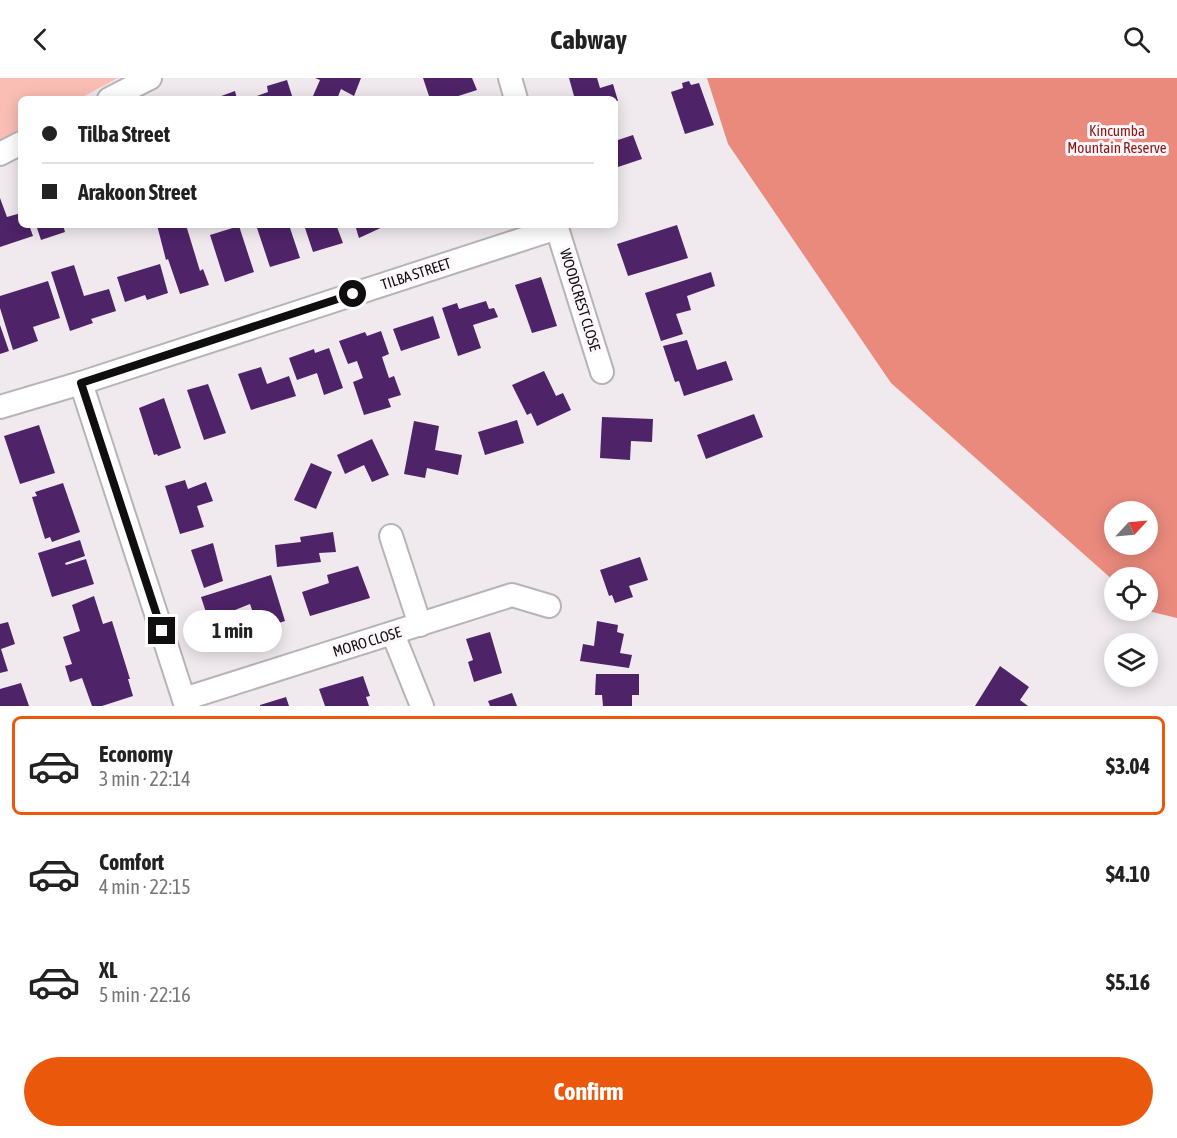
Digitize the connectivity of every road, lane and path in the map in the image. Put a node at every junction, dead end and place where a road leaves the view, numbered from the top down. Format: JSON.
{"nodes":[{"id":1,"x":150,"y":78,"type":"edge"},
{"id":2,"x":510,"y":78,"type":"edge"},
{"id":3,"x":115,"y":96,"type":"edge"},
{"id":4,"x":515,"y":96,"type":"edge"},
{"id":5,"x":18,"y":145,"type":"edge"},
{"id":6,"x":0,"y":154,"type":"edge"},
{"id":7,"x":550,"y":228,"type":"edge"},
{"id":8,"x":557,"y":228,"type":"edge"},
{"id":9,"x":602,"y":372,"type":"dead end"},
{"id":10,"x":81,"y":383,"type":"junction"},
{"id":11,"x":0,"y":406,"type":"edge"},
{"id":12,"x":391,"y":536,"type":"dead end"},
{"id":13,"x":549,"y":606,"type":"dead end"},
{"id":14,"x":420,"y":625,"type":"junction"},
{"id":15,"x":393,"y":634,"type":"junction"},
{"id":16,"x":185,"y":702,"type":"edge"},
{"id":17,"x":422,"y":706,"type":"edge"}],
"edges":[{"from":1,"to":3,"type":"street"},
{"from":2,"to":4,"type":"street"},
{"from":5,"to":6,"type":"street"},
{"from":7,"to":10,"type":"street","name":"TILBA STREET"},
{"from":8,"to":9,"type":"street","name":"WOODCREST CLOSE"},
{"from":10,"to":11,"type":"street","name":"TILBA STREET"},
{"from":10,"to":16,"type":"street"},
{"from":12,"to":14,"type":"street"},
{"from":13,"to":14,"type":"street","name":"MORO CLOSE"},
{"from":14,"to":15,"type":"street","name":"MORO CLOSE"},
{"from":15,"to":16,"type":"street","name":"MORO CLOSE"},
{"from":15,"to":17,"type":"street"}]}
